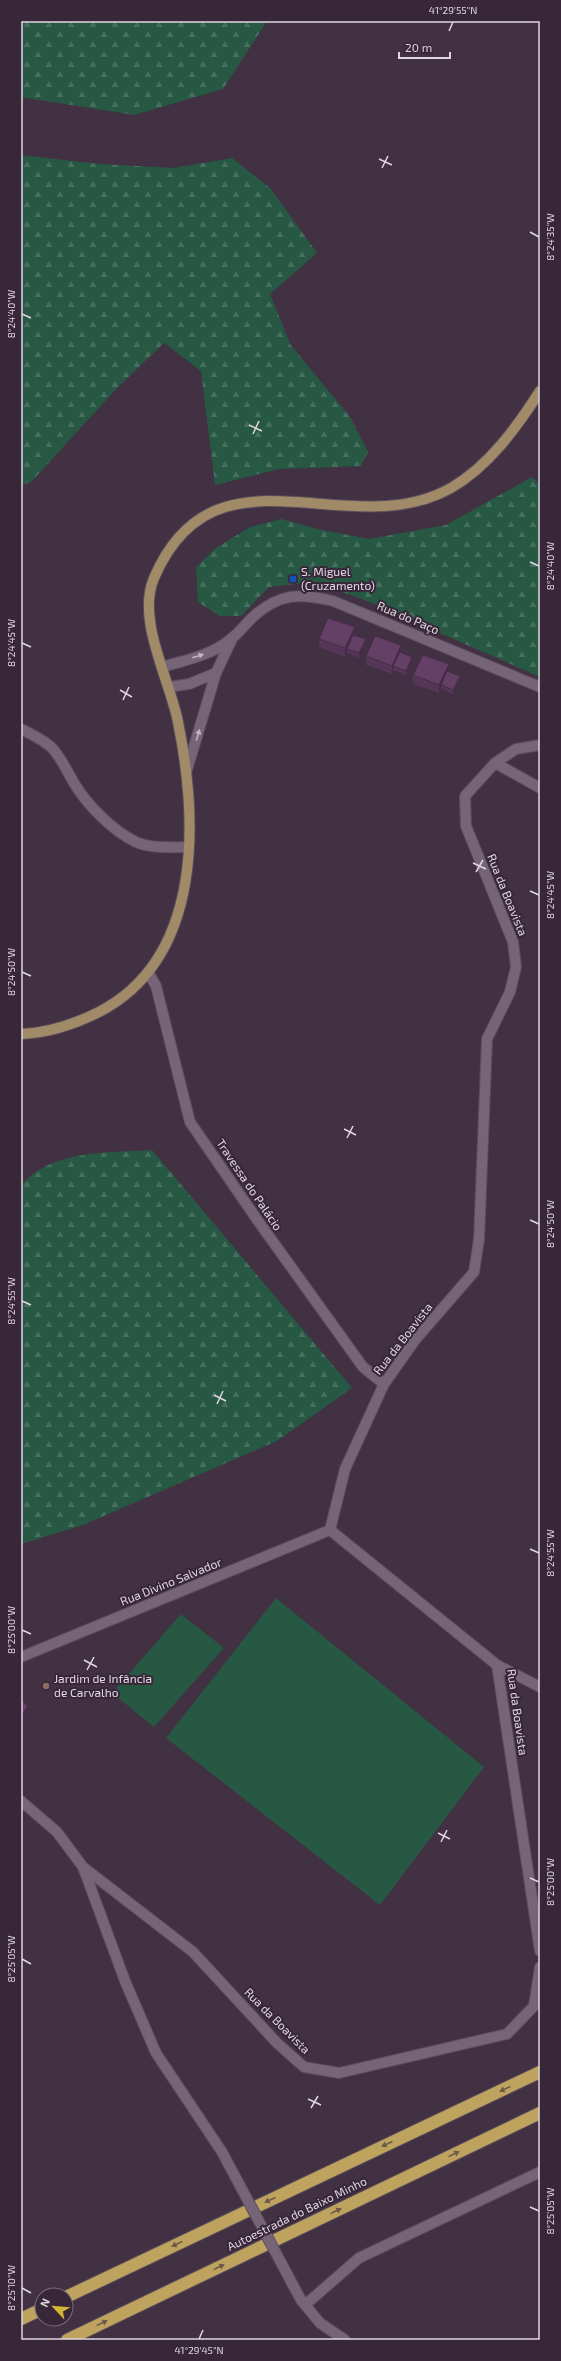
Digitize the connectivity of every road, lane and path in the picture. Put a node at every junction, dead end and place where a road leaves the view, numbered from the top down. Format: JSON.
{"nodes":[{"id":1,"x":540,"y":391,"type":"edge"},
{"id":2,"x":232,"y":639,"type":"junction"},
{"id":3,"x":162,"y":666,"type":"junction"},
{"id":4,"x":216,"y":673,"type":"junction"},
{"id":5,"x":169,"y":687,"type":"junction"},
{"id":6,"x":540,"y":687,"type":"edge"},
{"id":7,"x":21,"y":729,"type":"edge"},
{"id":8,"x":540,"y":746,"type":"edge"},
{"id":9,"x":495,"y":763,"type":"junction"},
{"id":10,"x":186,"y":773,"type":"junction"},
{"id":11,"x":540,"y":788,"type":"edge"},
{"id":12,"x":188,"y":847,"type":"junction"},
{"id":13,"x":148,"y":972,"type":"junction"},
{"id":14,"x":21,"y":1034,"type":"edge"},
{"id":15,"x":384,"y":1384,"type":"junction"},
{"id":16,"x":330,"y":1530,"type":"junction"},
{"id":17,"x":21,"y":1656,"type":"edge"},
{"id":18,"x":496,"y":1665,"type":"junction"},
{"id":19,"x":540,"y":1686,"type":"edge"},
{"id":20,"x":21,"y":1801,"type":"edge"},
{"id":21,"x":84,"y":1868,"type":"junction"},
{"id":22,"x":540,"y":1951,"type":"edge"},
{"id":23,"x":540,"y":1967,"type":"edge"},
{"id":24,"x":540,"y":2072,"type":"edge"},
{"id":25,"x":540,"y":2113,"type":"edge"},
{"id":26,"x":540,"y":2172,"type":"edge"},
{"id":27,"x":74,"y":2293,"type":"edge"},
{"id":28,"x":303,"y":2302,"type":"junction"},
{"id":29,"x":34,"y":2313,"type":"edge"},
{"id":30,"x":21,"y":2319,"type":"edge"},
{"id":31,"x":67,"y":2340,"type":"edge"},
{"id":32,"x":345,"y":2340,"type":"edge"}],
"edges":[{"from":1,"to":3,"type":"main road"},
{"from":3,"to":2,"type":"street","name":"Rua do Paço","one_way":true},
{"from":2,"to":4,"type":"street"},
{"from":2,"to":6,"type":"street","name":"Rua do Paço"},
{"from":3,"to":5,"type":"main road"},
{"from":4,"to":5,"type":"street"},
{"from":10,"to":4,"type":"street","one_way":true},
{"from":5,"to":10,"type":"main road"},
{"from":7,"to":12,"type":"street"},
{"from":8,"to":9,"type":"street","name":"Rua da Boavista"},
{"from":9,"to":11,"type":"street"},
{"from":9,"to":15,"type":"street","name":"Rua da Boavista"},
{"from":10,"to":12,"type":"main road"},
{"from":12,"to":13,"type":"main road"},
{"from":13,"to":14,"type":"main road"},
{"from":13,"to":15,"type":"street","name":"Travessa do Palácio"},
{"from":15,"to":16,"type":"street","name":"Rua da Boavista"},
{"from":16,"to":17,"type":"street","name":"Rua Divino Salvador"},
{"from":16,"to":18,"type":"street","name":"Rua da Boavista"},
{"from":18,"to":19,"type":"street"},
{"from":18,"to":22,"type":"street","name":"Rua da Boavista"},
{"from":20,"to":21,"type":"street","name":"Rua da Boavista"},
{"from":21,"to":23,"type":"street","name":"Rua da Boavista"},
{"from":21,"to":28,"type":"street","bridge":true},
{"from":24,"to":27,"type":"highway","name":"Autoestrada do Baixo Minho","one_way":true},
{"from":31,"to":25,"type":"highway","name":"Autoestrada do Baixo Minho","one_way":true},
{"from":26,"to":28,"type":"street"},
{"from":28,"to":32,"type":"street"},
{"from":29,"to":30,"type":"highway"}]}
